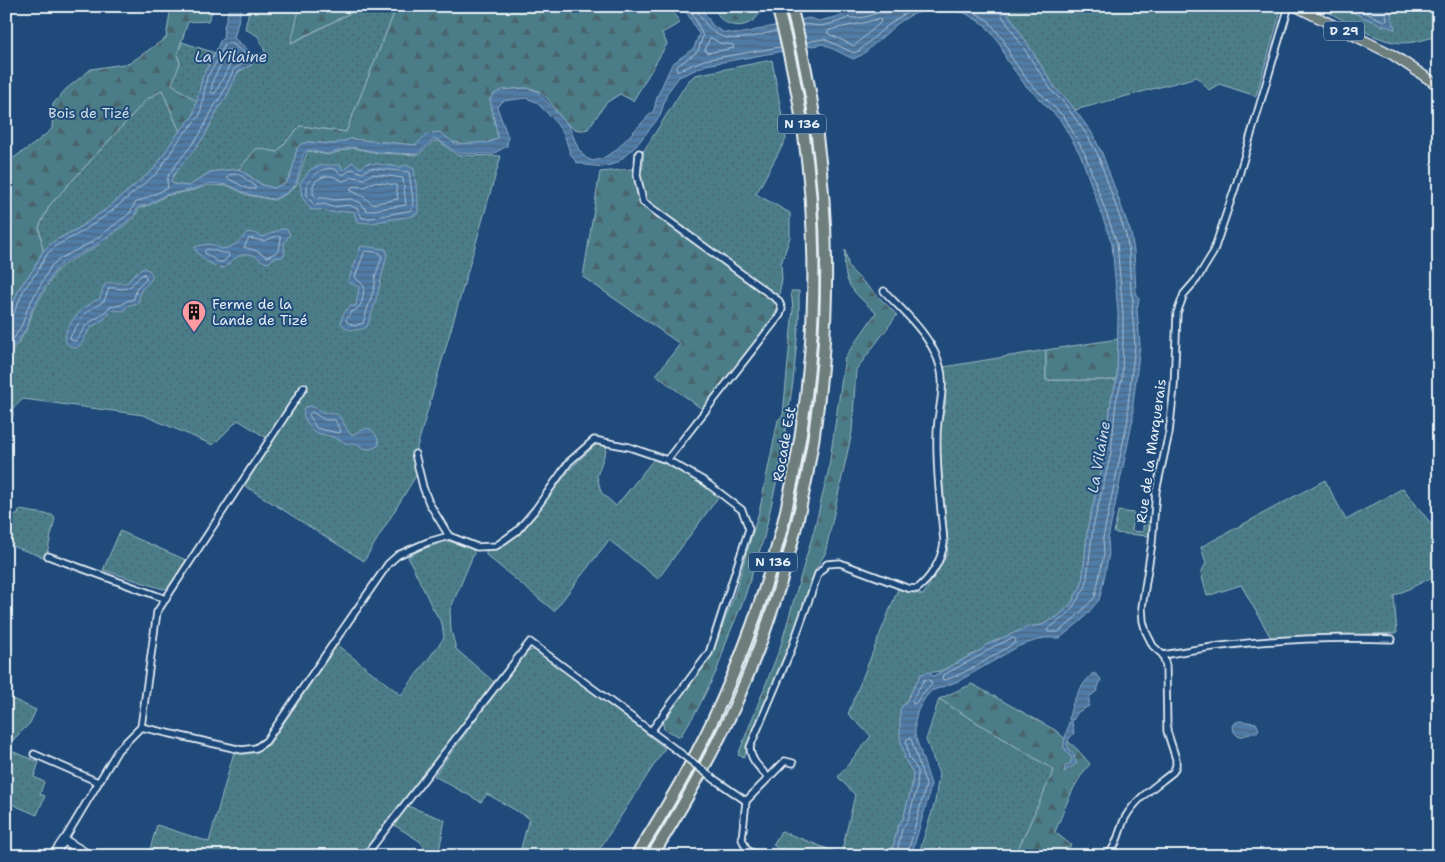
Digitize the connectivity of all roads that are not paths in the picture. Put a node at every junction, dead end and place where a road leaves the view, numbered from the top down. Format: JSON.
{"nodes":[{"id":1,"x":791,"y":6,"type":"edge"},
{"id":2,"x":797,"y":6,"type":"edge"},
{"id":3,"x":1289,"y":6,"type":"edge"},
{"id":4,"x":1295,"y":6,"type":"edge"},
{"id":5,"x":775,"y":9,"type":"edge"},
{"id":6,"x":794,"y":18,"type":"junction"},
{"id":7,"x":1439,"y":86,"type":"edge"},
{"id":8,"x":639,"y":153,"type":"dead end"},
{"id":9,"x":884,"y":291,"type":"dead end"},
{"id":10,"x":304,"y":387,"type":"dead end"},
{"id":11,"x":415,"y":454,"type":"dead end"},
{"id":12,"x":668,"y":460,"type":"junction"},
{"id":13,"x":449,"y":536,"type":"junction"},
{"id":14,"x":48,"y":556,"type":"dead end"},
{"id":15,"x":166,"y":599,"type":"junction"},
{"id":16,"x":1392,"y":639,"type":"dead end"},
{"id":17,"x":1163,"y":655,"type":"junction"},
{"id":18,"x":141,"y":727,"type":"junction"},
{"id":19,"x":651,"y":731,"type":"junction"},
{"id":20,"x":34,"y":754,"type":"dead end"},
{"id":21,"x":793,"y":763,"type":"dead end"},
{"id":22,"x":768,"y":777,"type":"junction"},
{"id":23,"x":98,"y":782,"type":"junction"},
{"id":24,"x":746,"y":801,"type":"junction"},
{"id":25,"x":64,"y":840,"type":"junction"},
{"id":26,"x":53,"y":856,"type":"edge"},
{"id":27,"x":90,"y":856,"type":"edge"},
{"id":28,"x":365,"y":856,"type":"edge"},
{"id":29,"x":636,"y":856,"type":"edge"},
{"id":30,"x":652,"y":856,"type":"edge"},
{"id":31,"x":759,"y":856,"type":"edge"},
{"id":32,"x":1107,"y":856,"type":"edge"}],
"edges":[{"from":1,"to":6,"type":"highway","name":"Rocade Est","number":"N 136"},
{"from":2,"to":6,"type":"highway"},
{"from":3,"to":17,"type":"street","name":"Rue de la Marquerais"},
{"from":4,"to":7,"type":"main road","number":"D 29"},
{"from":5,"to":29,"type":"highway","name":"Rocade Est","number":"N 136"},
{"from":6,"to":30,"type":"highway","name":"Rocade Est","number":"N 136"},
{"from":8,"to":12,"type":"street"},
{"from":9,"to":22,"type":"street"},
{"from":10,"to":15,"type":"street"},
{"from":11,"to":13,"type":"street"},
{"from":12,"to":13,"type":"street"},
{"from":12,"to":19,"type":"street"},
{"from":13,"to":18,"type":"street"},
{"from":14,"to":15,"type":"street"},
{"from":15,"to":18,"type":"street"},
{"from":16,"to":17,"type":"street"},
{"from":17,"to":32,"type":"street"},
{"from":18,"to":23,"type":"street"},
{"from":19,"to":24,"type":"street","bridge":true},
{"from":19,"to":28,"type":"street"},
{"from":20,"to":23,"type":"street"},
{"from":21,"to":22,"type":"street"},
{"from":22,"to":24,"type":"street"},
{"from":23,"to":25,"type":"street"},
{"from":24,"to":31,"type":"street"},
{"from":25,"to":26,"type":"street"},
{"from":25,"to":27,"type":"street"}]}
